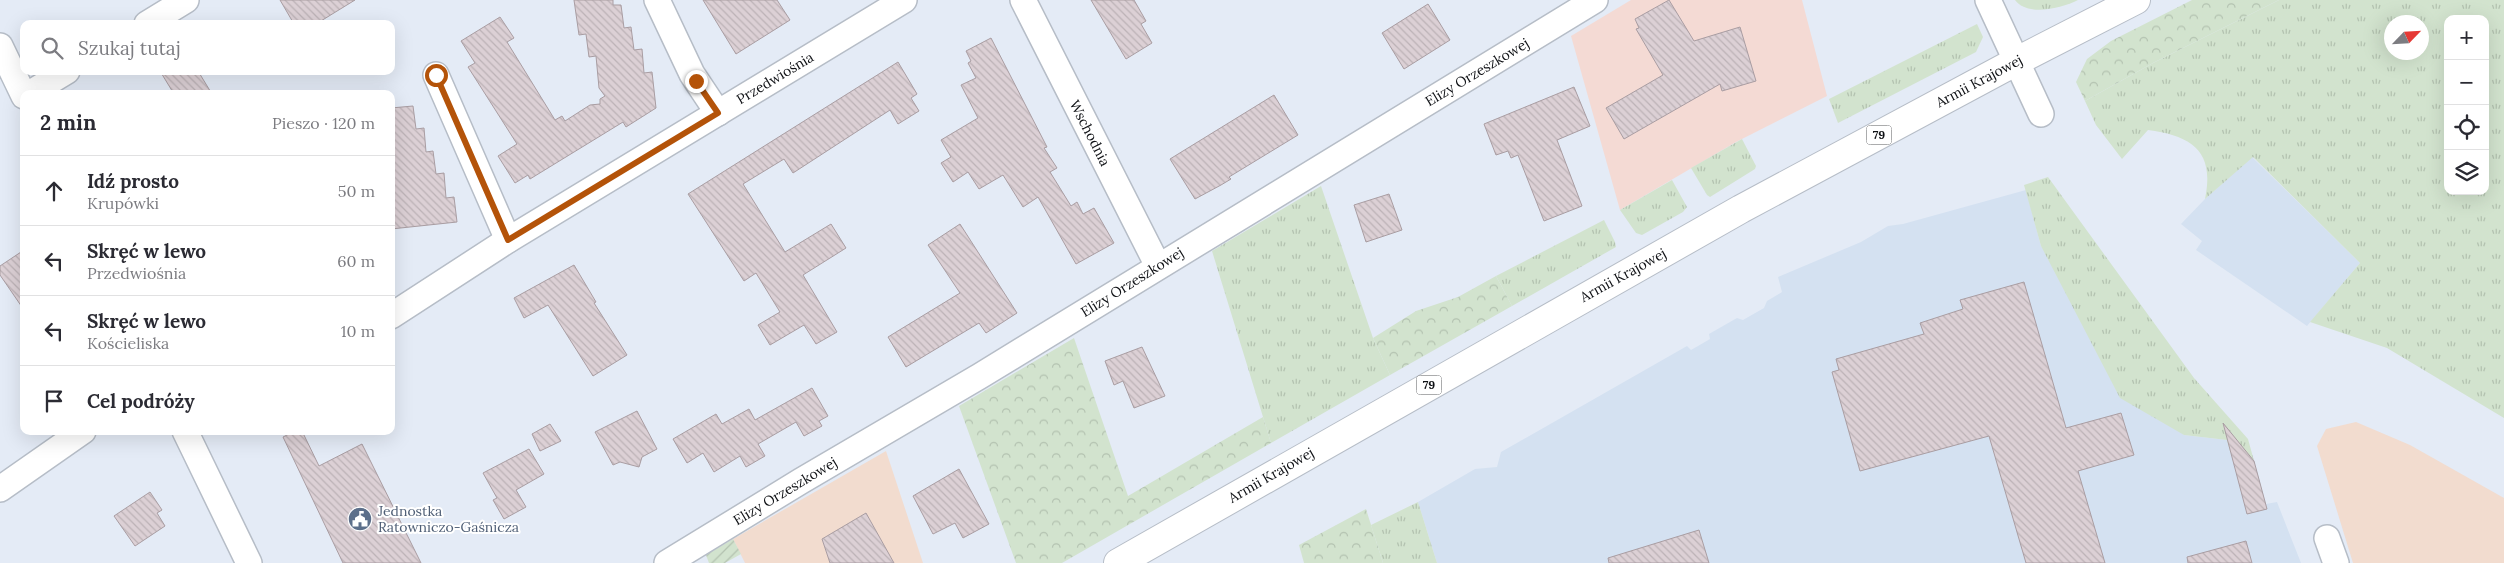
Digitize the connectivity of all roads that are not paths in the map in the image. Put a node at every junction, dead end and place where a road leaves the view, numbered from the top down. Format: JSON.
{"nodes":[{"id":1,"x":186,"y":0,"type":"edge"},
{"id":2,"x":657,"y":0,"type":"edge"},
{"id":3,"x":904,"y":0,"type":"edge"},
{"id":4,"x":1023,"y":0,"type":"edge"},
{"id":5,"x":1595,"y":0,"type":"edge"},
{"id":6,"x":1988,"y":0,"type":"edge"},
{"id":7,"x":2136,"y":0,"type":"edge"},
{"id":8,"x":154,"y":20,"type":"edge"},
{"id":9,"x":0,"y":46,"type":"edge"},
{"id":10,"x":2017,"y":60,"type":"junction"},
{"id":11,"x":61,"y":75,"type":"edge"},
{"id":12,"x":436,"y":75,"type":"dead end"},
{"id":13,"x":21,"y":90,"type":"edge"},
{"id":14,"x":36,"y":90,"type":"edge"},
{"id":15,"x":718,"y":113,"type":"junction"},
{"id":16,"x":2041,"y":114,"type":"dead end"},
{"id":17,"x":508,"y":240,"type":"junction"},
{"id":18,"x":1158,"y":266,"type":"junction"},
{"id":19,"x":395,"y":313,"type":"edge"},
{"id":20,"x":77,"y":435,"type":"edge"},
{"id":21,"x":192,"y":435,"type":"edge"},
{"id":22,"x":0,"y":489,"type":"edge"},
{"id":23,"x":2327,"y":538,"type":"dead end"},
{"id":24,"x":249,"y":563,"type":"edge"},
{"id":25,"x":667,"y":563,"type":"edge"},
{"id":26,"x":1118,"y":563,"type":"edge"},
{"id":27,"x":2336,"y":563,"type":"edge"}],
"edges":[{"from":1,"to":8,"type":"street"},
{"from":2,"to":15,"type":"street"},
{"from":3,"to":15,"type":"street","name":"Przedwiośnia"},
{"from":4,"to":18,"type":"street","name":"Wschodnia"},
{"from":5,"to":18,"type":"street","name":"Elizy Orzeszkowej"},
{"from":6,"to":10,"type":"street"},
{"from":7,"to":10,"type":"main road","name":"Armii Krajowej","number":"79"},
{"from":9,"to":13,"type":"street"},
{"from":10,"to":16,"type":"street"},
{"from":10,"to":26,"type":"main road","name":"Armii Krajowej","number":"79"},
{"from":11,"to":14,"type":"street"},
{"from":12,"to":17,"type":"street"},
{"from":15,"to":17,"type":"street","name":"Przedwiośnia"},
{"from":17,"to":19,"type":"street","name":"Przedwiośnia"},
{"from":18,"to":25,"type":"street","name":"Elizy Orzeszkowej"},
{"from":20,"to":22,"type":"street"},
{"from":21,"to":24,"type":"street"},
{"from":23,"to":27,"type":"street"}]}
